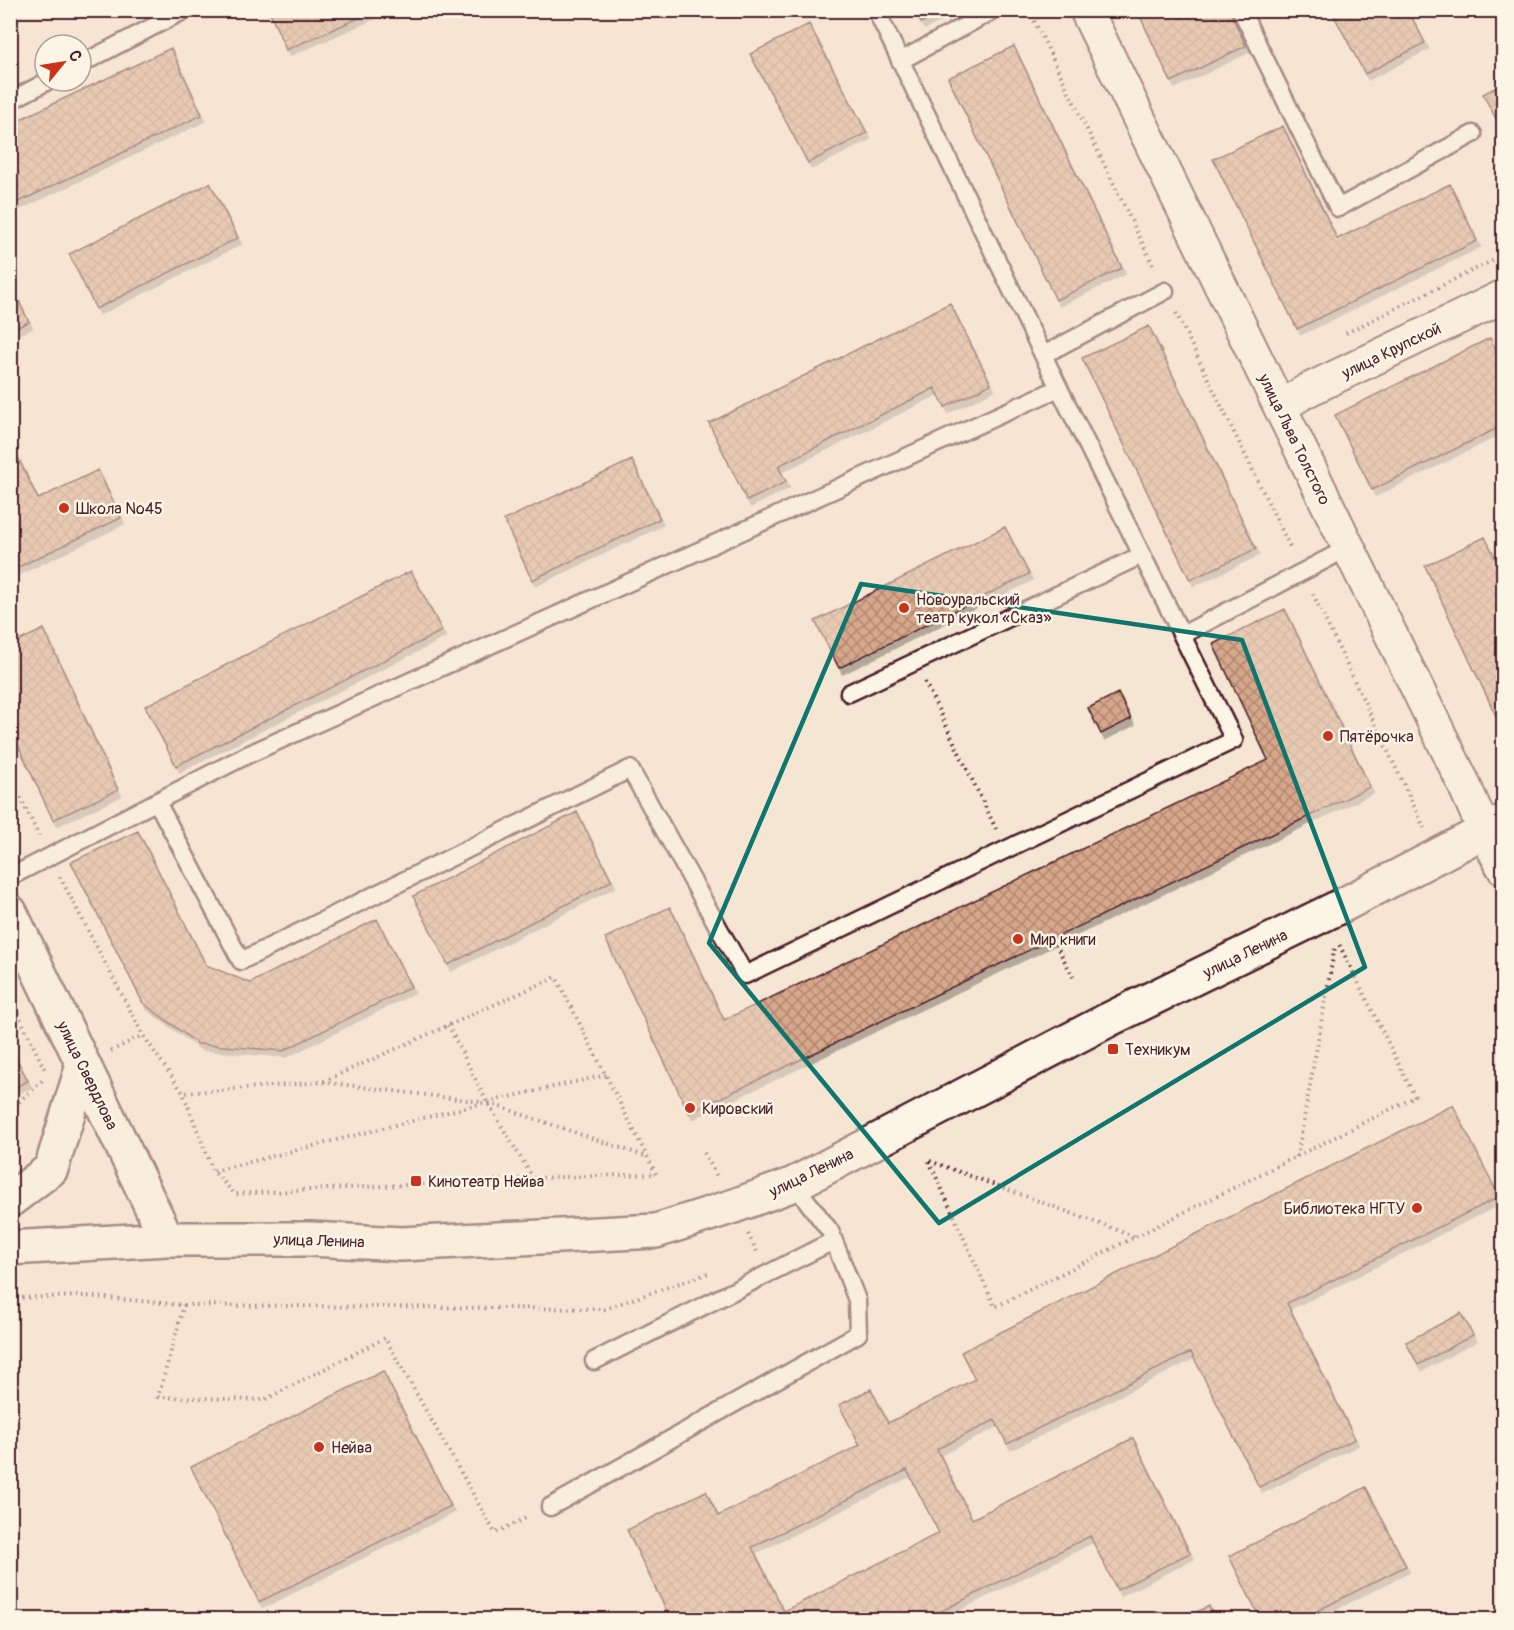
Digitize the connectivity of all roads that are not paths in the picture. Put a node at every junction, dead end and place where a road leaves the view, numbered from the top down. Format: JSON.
{"nodes":[{"id":1,"x":185,"y":10,"type":"edge"},
{"id":2,"x":876,"y":10,"type":"edge"},
{"id":3,"x":994,"y":10,"type":"edge"},
{"id":4,"x":1086,"y":10,"type":"edge"},
{"id":5,"x":1241,"y":10,"type":"edge"},
{"id":6,"x":93,"y":58,"type":"edge"},
{"id":7,"x":900,"y":61,"type":"junction"},
{"id":8,"x":33,"y":88,"type":"edge"},
{"id":9,"x":10,"y":100,"type":"edge"},
{"id":10,"x":1473,"y":134,"type":"dead end"},
{"id":11,"x":1165,"y":291,"type":"road end"},
{"id":12,"x":1503,"y":296,"type":"edge"},
{"id":13,"x":1043,"y":355,"type":"junction"},
{"id":14,"x":1059,"y":388,"type":"junction"},
{"id":15,"x":1280,"y":407,"type":"junction"},
{"id":16,"x":1348,"y":548,"type":"junction"},
{"id":17,"x":1142,"y":555,"type":"junction"},
{"id":18,"x":1182,"y":635,"type":"junction"},
{"id":19,"x":849,"y":693,"type":"dead end"},
{"id":20,"x":157,"y":802,"type":"junction"},
{"id":21,"x":1494,"y":826,"type":"edge"},
{"id":22,"x":1503,"y":868,"type":"edge"},
{"id":23,"x":10,"y":877,"type":"edge"},
{"id":24,"x":10,"y":912,"type":"edge"},
{"id":25,"x":83,"y":1065,"type":"junction"},
{"id":26,"x":794,"y":1184,"type":"junction"},
{"id":27,"x":10,"y":1200,"type":"edge"},
{"id":28,"x":167,"y":1239,"type":"junction"},
{"id":29,"x":833,"y":1241,"type":"junction"},
{"id":30,"x":10,"y":1248,"type":"edge"},
{"id":31,"x":594,"y":1361,"type":"dead end"},
{"id":32,"x":550,"y":1507,"type":"road end"}],
"edges":[{"from":1,"to":6,"type":"lane"},
{"from":2,"to":7,"type":"lane"},
{"from":3,"to":7,"type":"lane"},
{"from":4,"to":15,"type":"street","name":"улица Льва Толстого"},
{"from":5,"to":10,"type":"lane"},
{"from":7,"to":13,"type":"lane"},
{"from":8,"to":9,"type":"lane"},
{"from":11,"to":13,"type":"lane"},
{"from":12,"to":15,"type":"street","name":"улица Крупской"},
{"from":13,"to":14,"type":"lane"},
{"from":14,"to":17,"type":"lane"},
{"from":14,"to":20,"type":"lane"},
{"from":15,"to":16,"type":"street","name":"улица Льва Толстого"},
{"from":16,"to":18,"type":"lane"},
{"from":16,"to":21,"type":"street","name":"улица Льва Толстого"},
{"from":17,"to":18,"type":"lane"},
{"from":17,"to":19,"type":"lane"},
{"from":18,"to":20,"type":"lane"},
{"from":20,"to":23,"type":"lane"},
{"from":21,"to":22,"type":"main road","name":"улица Льва Толстого"},
{"from":21,"to":26,"type":"main road","name":"улица Ленина"},
{"from":24,"to":25,"type":"main road","name":"улица Свердлова"},
{"from":25,"to":27,"type":"main road"},
{"from":25,"to":28,"type":"main road","name":"улица Свердлова"},
{"from":26,"to":28,"type":"main road","name":"улица Ленина"},
{"from":26,"to":29,"type":"lane"},
{"from":28,"to":30,"type":"main road","name":"улица Ленина"},
{"from":29,"to":31,"type":"lane"},
{"from":29,"to":32,"type":"lane"}]}
